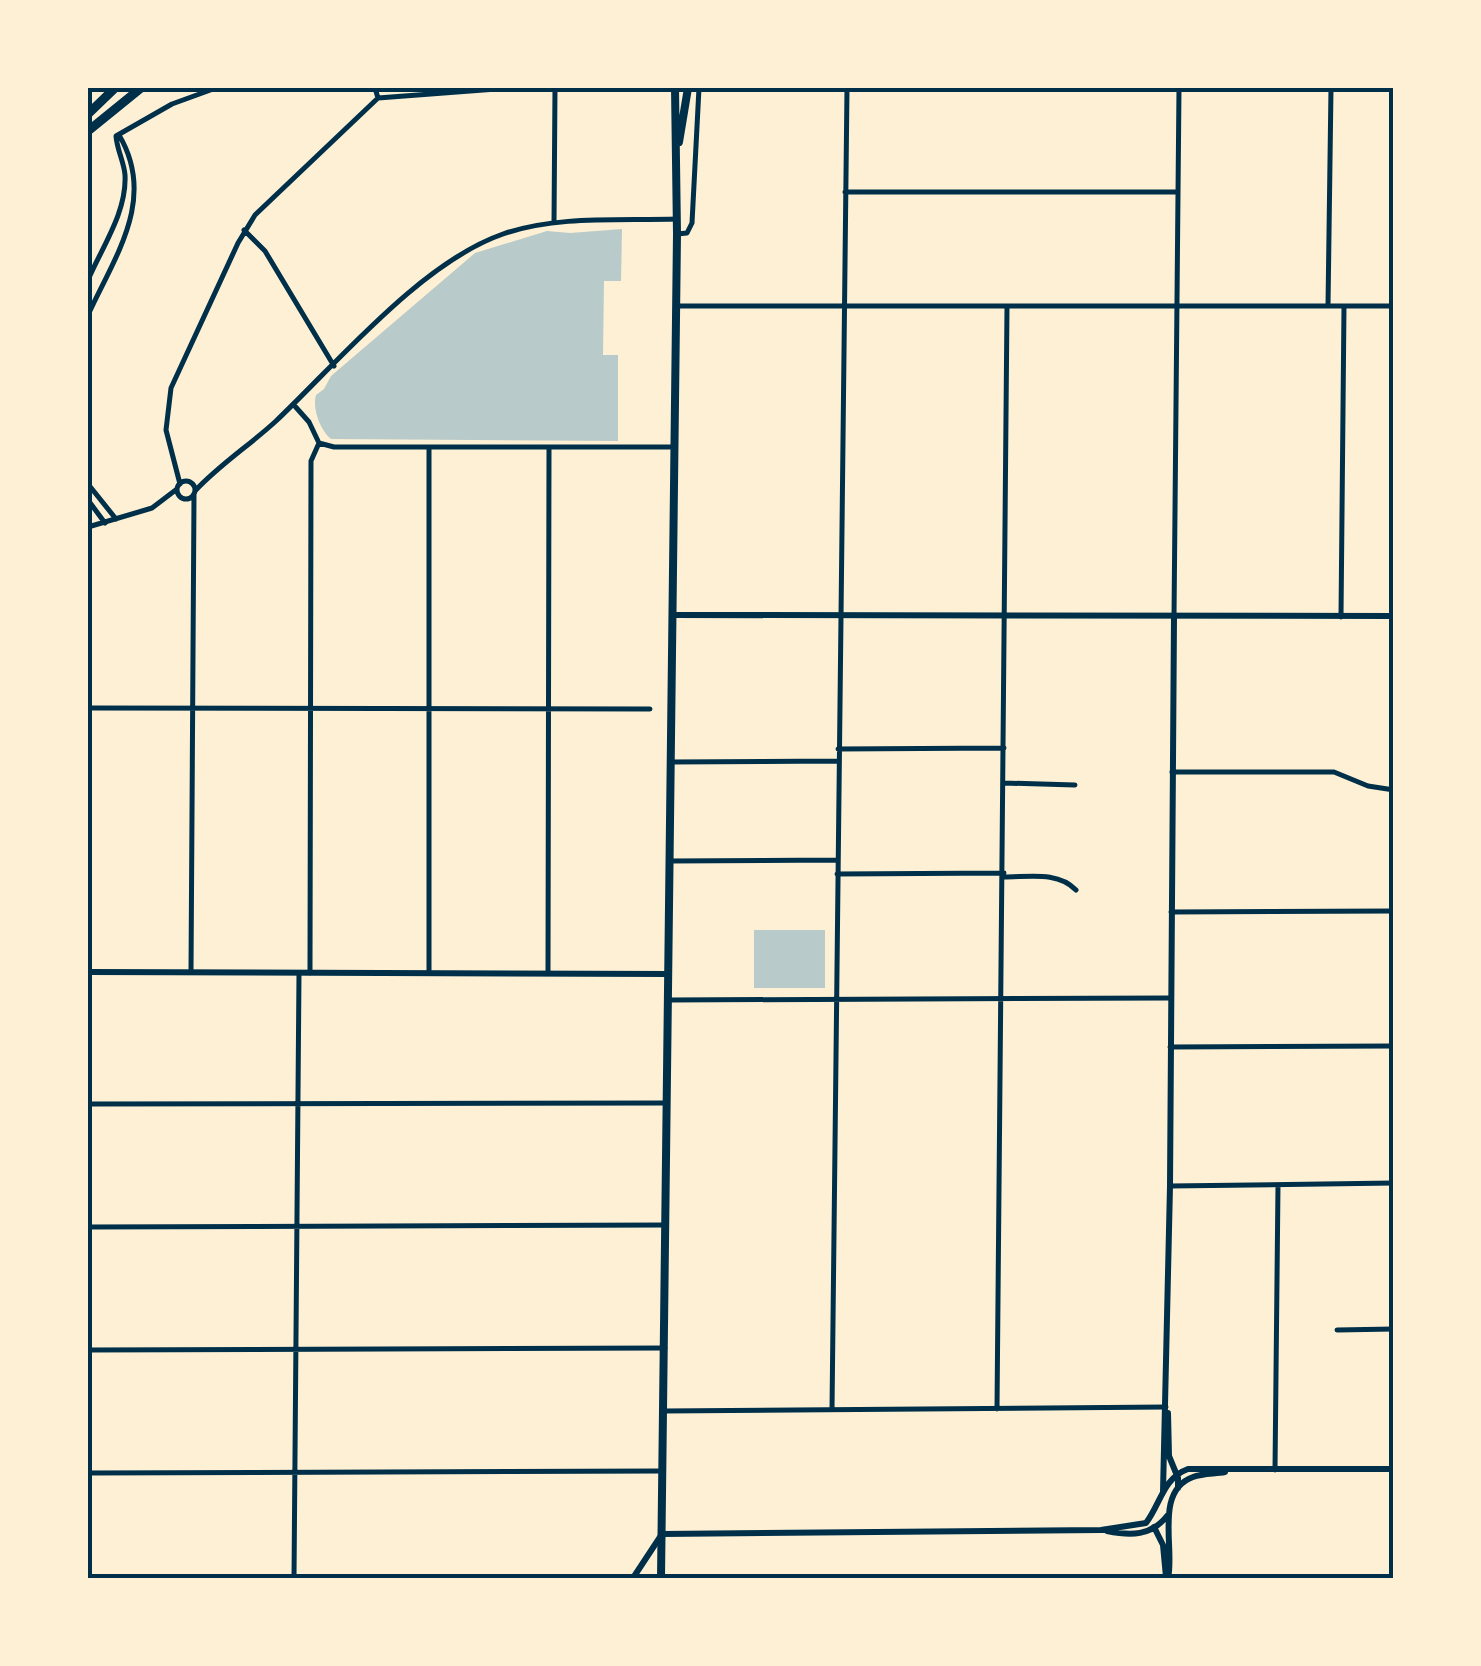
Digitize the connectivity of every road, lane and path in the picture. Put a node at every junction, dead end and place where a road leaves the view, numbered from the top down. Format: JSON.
{"nodes":[{"id":1,"x":115,"y":88,"type":"edge"},
{"id":2,"x":141,"y":88,"type":"edge"},
{"id":3,"x":216,"y":88,"type":"edge"},
{"id":4,"x":375,"y":88,"type":"edge"},
{"id":5,"x":510,"y":88,"type":"edge"},
{"id":6,"x":555,"y":88,"type":"edge"},
{"id":7,"x":675,"y":88,"type":"edge"},
{"id":8,"x":688,"y":88,"type":"edge"},
{"id":9,"x":699,"y":88,"type":"edge"},
{"id":10,"x":847,"y":88,"type":"edge"},
{"id":11,"x":1179,"y":88,"type":"edge"},
{"id":12,"x":1331,"y":88,"type":"edge"},
{"id":13,"x":378,"y":98,"type":"junction"},
{"id":14,"x":88,"y":114,"type":"edge"},
{"id":15,"x":88,"y":131,"type":"edge"},
{"id":16,"x":118,"y":136,"type":"junction"},
{"id":17,"x":678,"y":151,"type":"junction"},
{"id":18,"x":845,"y":192,"type":"junction"},
{"id":19,"x":1178,"y":192,"type":"junction"},
{"id":20,"x":678,"y":219,"type":"junction"},
{"id":21,"x":554,"y":223,"type":"junction"},
{"id":22,"x":244,"y":230,"type":"junction"},
{"id":23,"x":677,"y":234,"type":"junction"},
{"id":24,"x":88,"y":280,"type":"edge"},
{"id":25,"x":676,"y":306,"type":"junction"},
{"id":26,"x":844,"y":306,"type":"junction"},
{"id":27,"x":1007,"y":306,"type":"junction"},
{"id":28,"x":1328,"y":306,"type":"junction"},
{"id":29,"x":1344,"y":306,"type":"junction"},
{"id":30,"x":1394,"y":306,"type":"edge"},
{"id":31,"x":1178,"y":307,"type":"junction"},
{"id":32,"x":88,"y":315,"type":"edge"},
{"id":33,"x":334,"y":366,"type":"junction"},
{"id":34,"x":293,"y":404,"type":"junction"},
{"id":35,"x":320,"y":443,"type":"junction"},
{"id":36,"x":429,"y":447,"type":"junction"},
{"id":37,"x":548,"y":447,"type":"junction"},
{"id":38,"x":675,"y":448,"type":"junction"},
{"id":39,"x":177,"y":466,"type":"junction"},
{"id":40,"x":208,"y":477,"type":"junction"},
{"id":41,"x":189,"y":482,"type":"junction"},
{"id":42,"x":88,"y":484,"type":"edge"},
{"id":43,"x":179,"y":487,"type":"junction"},
{"id":44,"x":195,"y":493,"type":"junction"},
{"id":45,"x":183,"y":499,"type":"junction"},
{"id":46,"x":88,"y":500,"type":"edge"},
{"id":47,"x":165,"y":501,"type":"junction"},
{"id":48,"x":116,"y":519,"type":"junction"},
{"id":49,"x":192,"y":520,"type":"junction"},
{"id":50,"x":105,"y":523,"type":"junction"},
{"id":51,"x":88,"y":527,"type":"edge"},
{"id":52,"x":674,"y":615,"type":"junction"},
{"id":53,"x":840,"y":616,"type":"junction"},
{"id":54,"x":1004,"y":616,"type":"junction"},
{"id":55,"x":1394,"y":616,"type":"edge"},
{"id":56,"x":1174,"y":617,"type":"junction"},
{"id":57,"x":1341,"y":617,"type":"junction"},
{"id":58,"x":88,"y":708,"type":"edge"},
{"id":59,"x":192,"y":708,"type":"junction"},
{"id":60,"x":310,"y":708,"type":"junction"},
{"id":61,"x":429,"y":708,"type":"junction"},
{"id":62,"x":548,"y":708,"type":"junction"},
{"id":63,"x":650,"y":708,"type":"dead end"},
{"id":64,"x":838,"y":748,"type":"junction"},
{"id":65,"x":1004,"y":748,"type":"junction"},
{"id":66,"x":838,"y":761,"type":"junction"},
{"id":67,"x":671,"y":762,"type":"junction"},
{"id":68,"x":1172,"y":772,"type":"junction"},
{"id":69,"x":1004,"y":783,"type":"junction"},
{"id":70,"x":1075,"y":785,"type":"dead end"},
{"id":71,"x":1394,"y":790,"type":"edge"},
{"id":72,"x":837,"y":860,"type":"junction"},
{"id":73,"x":670,"y":861,"type":"junction"},
{"id":74,"x":837,"y":874,"type":"junction"},
{"id":75,"x":1004,"y":875,"type":"junction"},
{"id":76,"x":1076,"y":890,"type":"dead end"},
{"id":77,"x":1394,"y":911,"type":"edge"},
{"id":78,"x":1171,"y":912,"type":"junction"},
{"id":79,"x":88,"y":972,"type":"edge"},
{"id":80,"x":191,"y":972,"type":"junction"},
{"id":81,"x":299,"y":973,"type":"junction"},
{"id":82,"x":310,"y":973,"type":"junction"},
{"id":83,"x":429,"y":973,"type":"junction"},
{"id":84,"x":548,"y":973,"type":"junction"},
{"id":85,"x":669,"y":974,"type":"junction"},
{"id":86,"x":836,"y":998,"type":"junction"},
{"id":87,"x":1002,"y":998,"type":"junction"},
{"id":88,"x":1170,"y":998,"type":"junction"},
{"id":89,"x":668,"y":1000,"type":"junction"},
{"id":90,"x":1394,"y":1046,"type":"edge"},
{"id":91,"x":1170,"y":1047,"type":"junction"},
{"id":92,"x":667,"y":1103,"type":"junction"},
{"id":93,"x":88,"y":1104,"type":"edge"},
{"id":94,"x":298,"y":1104,"type":"junction"},
{"id":95,"x":1394,"y":1183,"type":"edge"},
{"id":96,"x":1278,"y":1184,"type":"junction"},
{"id":97,"x":1170,"y":1186,"type":"junction"},
{"id":98,"x":666,"y":1225,"type":"junction"},
{"id":99,"x":88,"y":1227,"type":"edge"},
{"id":100,"x":297,"y":1227,"type":"junction"},
{"id":101,"x":1394,"y":1329,"type":"edge"},
{"id":102,"x":1336,"y":1330,"type":"dead end"},
{"id":103,"x":664,"y":1348,"type":"junction"},
{"id":104,"x":88,"y":1350,"type":"edge"},
{"id":105,"x":296,"y":1350,"type":"junction"},
{"id":106,"x":1166,"y":1407,"type":"junction"},
{"id":107,"x":997,"y":1408,"type":"junction"},
{"id":108,"x":832,"y":1410,"type":"junction"},
{"id":109,"x":664,"y":1411,"type":"junction"},
{"id":110,"x":1394,"y":1469,"type":"edge"},
{"id":111,"x":1275,"y":1470,"type":"junction"},
{"id":112,"x":662,"y":1471,"type":"junction"},
{"id":113,"x":1231,"y":1471,"type":"junction"},
{"id":114,"x":295,"y":1472,"type":"junction"},
{"id":115,"x":88,"y":1473,"type":"edge"},
{"id":116,"x":1176,"y":1474,"type":"junction"},
{"id":117,"x":1163,"y":1492,"type":"junction"},
{"id":118,"x":1174,"y":1496,"type":"junction"},
{"id":119,"x":1154,"y":1511,"type":"junction"},
{"id":120,"x":1169,"y":1513,"type":"junction"},
{"id":121,"x":1155,"y":1529,"type":"junction"},
{"id":122,"x":1100,"y":1530,"type":"junction"},
{"id":123,"x":662,"y":1534,"type":"junction"},
{"id":124,"x":294,"y":1578,"type":"edge"},
{"id":125,"x":634,"y":1578,"type":"edge"},
{"id":126,"x":662,"y":1578,"type":"edge"},
{"id":127,"x":1167,"y":1578,"type":"edge"}],
"edges":[{"from":1,"to":14,"type":"highway"},
{"from":2,"to":15,"type":"highway"},
{"from":3,"to":16,"type":"street"},
{"from":4,"to":13,"type":"street"},
{"from":5,"to":13,"type":"street"},
{"from":6,"to":21,"type":"street"},
{"from":7,"to":17,"type":"highway"},
{"from":8,"to":17,"type":"highway"},
{"from":9,"to":23,"type":"street"},
{"from":10,"to":18,"type":"street"},
{"from":11,"to":19,"type":"street"},
{"from":12,"to":28,"type":"street"},
{"from":13,"to":22,"type":"street"},
{"from":16,"to":24,"type":"street"},
{"from":16,"to":32,"type":"street"},
{"from":17,"to":20,"type":"highway"},
{"from":18,"to":19,"type":"street"},
{"from":18,"to":26,"type":"street"},
{"from":19,"to":31,"type":"street"},
{"from":20,"to":21,"type":"street"},
{"from":20,"to":23,"type":"highway"},
{"from":21,"to":33,"type":"street"},
{"from":22,"to":33,"type":"street"},
{"from":22,"to":39,"type":"street"},
{"from":23,"to":25,"type":"highway"},
{"from":25,"to":26,"type":"street"},
{"from":25,"to":38,"type":"highway"},
{"from":26,"to":27,"type":"street"},
{"from":26,"to":53,"type":"street"},
{"from":27,"to":31,"type":"street"},
{"from":27,"to":54,"type":"street"},
{"from":28,"to":29,"type":"street"},
{"from":28,"to":31,"type":"street"},
{"from":29,"to":30,"type":"street"},
{"from":29,"to":57,"type":"street"},
{"from":31,"to":56,"type":"street"},
{"from":33,"to":34,"type":"street"},
{"from":34,"to":35,"type":"street"},
{"from":34,"to":40,"type":"street"},
{"from":35,"to":36,"type":"street"},
{"from":35,"to":60,"type":"street"},
{"from":36,"to":37,"type":"street"},
{"from":36,"to":61,"type":"street"},
{"from":37,"to":38,"type":"street"},
{"from":37,"to":62,"type":"street"},
{"from":38,"to":52,"type":"highway"},
{"from":39,"to":41,"type":"street"},
{"from":39,"to":43,"type":"street"},
{"from":40,"to":41,"type":"street"},
{"from":40,"to":44,"type":"street"},
{"from":41,"to":43,"type":"street"},
{"from":41,"to":44,"type":"street"},
{"from":42,"to":48,"type":"street"},
{"from":43,"to":45,"type":"street"},
{"from":43,"to":47,"type":"street"},
{"from":44,"to":45,"type":"street"},
{"from":44,"to":49,"type":"street"},
{"from":45,"to":47,"type":"street"},
{"from":45,"to":49,"type":"street"},
{"from":46,"to":50,"type":"street"},
{"from":47,"to":48,"type":"street"},
{"from":48,"to":50,"type":"street"},
{"from":49,"to":59,"type":"street"},
{"from":50,"to":51,"type":"street"},
{"from":52,"to":53,"type":"street"},
{"from":52,"to":67,"type":"highway"},
{"from":53,"to":54,"type":"street"},
{"from":53,"to":64,"type":"street"},
{"from":54,"to":56,"type":"street"},
{"from":54,"to":65,"type":"street"},
{"from":55,"to":57,"type":"street"},
{"from":56,"to":57,"type":"street"},
{"from":56,"to":68,"type":"street"},
{"from":58,"to":59,"type":"street"},
{"from":59,"to":60,"type":"street"},
{"from":59,"to":80,"type":"street"},
{"from":60,"to":61,"type":"street"},
{"from":60,"to":82,"type":"street"},
{"from":61,"to":62,"type":"street"},
{"from":61,"to":83,"type":"street"},
{"from":62,"to":63,"type":"street"},
{"from":62,"to":84,"type":"street"},
{"from":64,"to":65,"type":"street"},
{"from":64,"to":66,"type":"street"},
{"from":65,"to":69,"type":"street"},
{"from":66,"to":67,"type":"street"},
{"from":66,"to":72,"type":"street"},
{"from":67,"to":73,"type":"highway"},
{"from":68,"to":71,"type":"street"},
{"from":68,"to":78,"type":"street"},
{"from":69,"to":70,"type":"street"},
{"from":69,"to":75,"type":"street"},
{"from":72,"to":73,"type":"street"},
{"from":72,"to":74,"type":"street"},
{"from":73,"to":85,"type":"highway"},
{"from":74,"to":75,"type":"street"},
{"from":74,"to":86,"type":"street"},
{"from":75,"to":76,"type":"street"},
{"from":75,"to":87,"type":"street"},
{"from":77,"to":78,"type":"street"},
{"from":78,"to":88,"type":"street"},
{"from":79,"to":80,"type":"street"},
{"from":80,"to":81,"type":"street"},
{"from":81,"to":82,"type":"street"},
{"from":81,"to":94,"type":"street"},
{"from":82,"to":83,"type":"street"},
{"from":83,"to":84,"type":"street"},
{"from":84,"to":85,"type":"street"},
{"from":85,"to":89,"type":"highway"},
{"from":86,"to":87,"type":"street"},
{"from":86,"to":89,"type":"street"},
{"from":86,"to":108,"type":"street"},
{"from":87,"to":88,"type":"street"},
{"from":87,"to":107,"type":"street"},
{"from":88,"to":91,"type":"street"},
{"from":89,"to":92,"type":"highway"},
{"from":90,"to":91,"type":"street"},
{"from":91,"to":97,"type":"street"},
{"from":92,"to":94,"type":"street"},
{"from":92,"to":98,"type":"highway"},
{"from":93,"to":94,"type":"street"},
{"from":94,"to":100,"type":"street"},
{"from":95,"to":96,"type":"street"},
{"from":96,"to":97,"type":"street"},
{"from":96,"to":111,"type":"street"},
{"from":97,"to":106,"type":"street"},
{"from":98,"to":100,"type":"street"},
{"from":98,"to":103,"type":"highway"},
{"from":99,"to":100,"type":"street"},
{"from":100,"to":105,"type":"street"},
{"from":101,"to":102,"type":"street"},
{"from":103,"to":105,"type":"street"},
{"from":103,"to":109,"type":"highway"},
{"from":104,"to":105,"type":"street"},
{"from":105,"to":114,"type":"street"},
{"from":106,"to":107,"type":"street"},
{"from":106,"to":116,"type":"street"},
{"from":106,"to":117,"type":"street"},
{"from":107,"to":108,"type":"street"},
{"from":108,"to":109,"type":"street"},
{"from":109,"to":112,"type":"highway"},
{"from":110,"to":111,"type":"street"},
{"from":111,"to":113,"type":"street"},
{"from":112,"to":114,"type":"street"},
{"from":112,"to":123,"type":"highway"},
{"from":113,"to":116,"type":"street"},
{"from":113,"to":118,"type":"street"},
{"from":114,"to":115,"type":"street"},
{"from":114,"to":124,"type":"street"},
{"from":116,"to":117,"type":"street"},
{"from":116,"to":118,"type":"street"},
{"from":117,"to":119,"type":"street"},
{"from":118,"to":120,"type":"street"},
{"from":119,"to":121,"type":"street"},
{"from":119,"to":122,"type":"street"},
{"from":120,"to":121,"type":"street"},
{"from":120,"to":127,"type":"street"},
{"from":121,"to":122,"type":"street"},
{"from":121,"to":127,"type":"street"},
{"from":122,"to":123,"type":"street"},
{"from":123,"to":125,"type":"street"},
{"from":123,"to":126,"type":"highway"}]}
